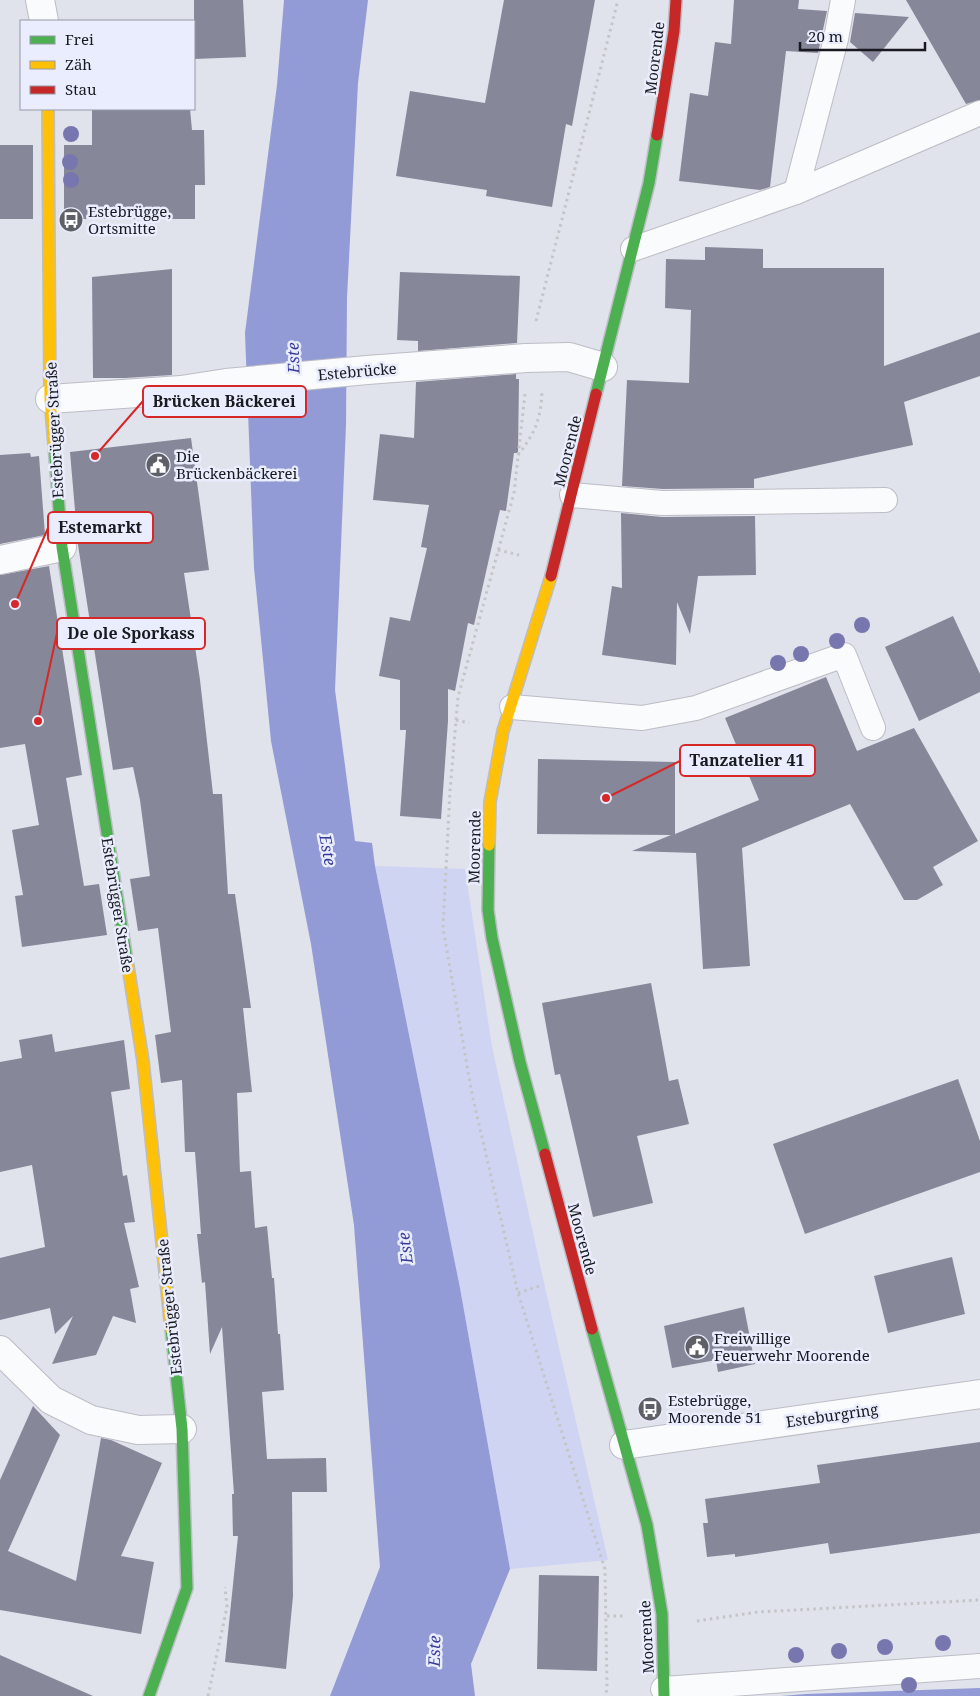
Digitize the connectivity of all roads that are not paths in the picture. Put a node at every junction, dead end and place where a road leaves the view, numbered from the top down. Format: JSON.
{"nodes":[{"id":1,"x":40,"y":0,"type":"edge"},
{"id":2,"x":676,"y":0,"type":"edge"},
{"id":3,"x":843,"y":0,"type":"edge"},
{"id":4,"x":44,"y":20,"type":"edge"},
{"id":5,"x":48,"y":110,"type":"edge"},
{"id":6,"x":980,"y":113,"type":"edge"},
{"id":7,"x":796,"y":192,"type":"junction"},
{"id":8,"x":633,"y":249,"type":"junction"},
{"id":9,"x":603,"y":368,"type":"junction"},
{"id":10,"x":50,"y":399,"type":"junction"},
{"id":11,"x":572,"y":495,"type":"junction"},
{"id":12,"x":885,"y":500,"type":"dead end"},
{"id":13,"x":62,"y":548,"type":"junction"},
{"id":14,"x":0,"y":560,"type":"edge"},
{"id":15,"x":512,"y":707,"type":"junction"},
{"id":16,"x":873,"y":728,"type":"dead end"},
{"id":17,"x":0,"y":1350,"type":"edge"},
{"id":18,"x":980,"y":1394,"type":"edge"},
{"id":19,"x":182,"y":1429,"type":"junction"},
{"id":20,"x":624,"y":1445,"type":"junction"},
{"id":21,"x":980,"y":1666,"type":"edge"},
{"id":22,"x":664,"y":1692,"type":"edge"},
{"id":23,"x":148,"y":1696,"type":"edge"}],
"edges":[{"from":1,"to":4,"type":"street"},
{"from":2,"to":8,"type":"street","name":"Moorende"},
{"from":3,"to":7,"type":"lane"},
{"from":5,"to":10,"type":"street","name":"Estebrügger Straße"},
{"from":6,"to":7,"type":"lane"},
{"from":7,"to":8,"type":"lane"},
{"from":8,"to":9,"type":"street","name":"Moorende"},
{"from":9,"to":10,"type":"street","name":"Estebrücke"},
{"from":9,"to":11,"type":"street","name":"Moorende"},
{"from":10,"to":13,"type":"street","name":"Estebrügger Straße"},
{"from":11,"to":12,"type":"lane"},
{"from":11,"to":15,"type":"street","name":"Moorende"},
{"from":13,"to":14,"type":"street"},
{"from":13,"to":19,"type":"street","name":"Estebrügger Straße"},
{"from":15,"to":16,"type":"lane"},
{"from":15,"to":20,"type":"street","name":"Moorende"},
{"from":17,"to":19,"type":"street"},
{"from":18,"to":20,"type":"street","name":"Esteburgring"},
{"from":19,"to":23,"type":"street","name":"Estebrügger Straße"},
{"from":20,"to":22,"type":"street","name":"Moorende"},
{"from":21,"to":22,"type":"lane"}]}
